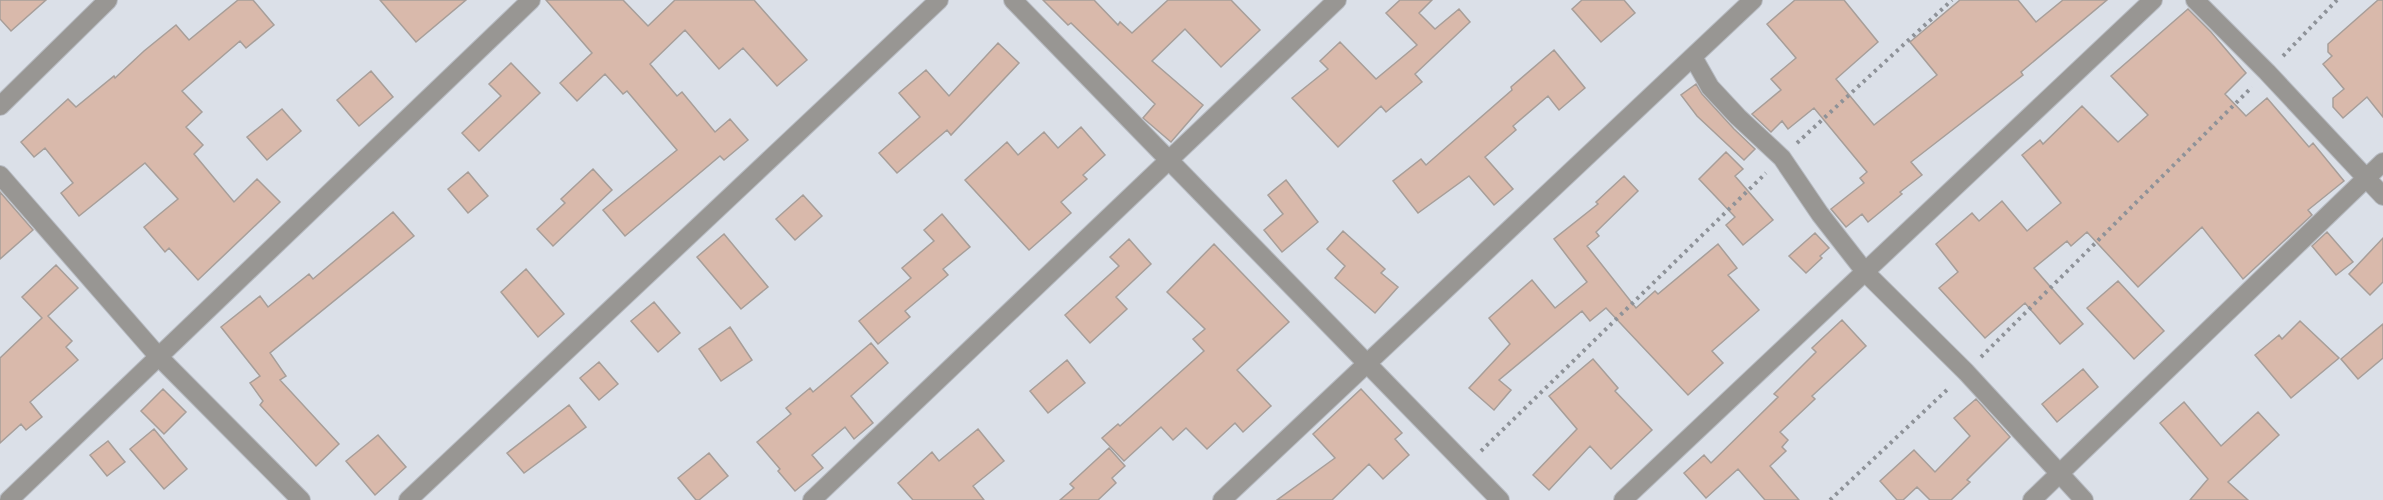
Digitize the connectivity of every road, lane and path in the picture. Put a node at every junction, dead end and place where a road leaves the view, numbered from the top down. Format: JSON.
{"nodes":[{"id":1,"x":108,"y":0,"type":"edge"},
{"id":2,"x":531,"y":0,"type":"edge"},
{"id":3,"x":939,"y":0,"type":"edge"},
{"id":4,"x":1013,"y":0,"type":"edge"},
{"id":5,"x":1337,"y":0,"type":"edge"},
{"id":6,"x":1753,"y":0,"type":"edge"},
{"id":7,"x":1952,"y":0,"type":"edge"},
{"id":8,"x":2153,"y":0,"type":"edge"},
{"id":9,"x":2195,"y":0,"type":"edge"},
{"id":10,"x":2337,"y":0,"type":"edge"},
{"id":11,"x":1693,"y":57,"type":"junction"},
{"id":12,"x":2267,"y":72,"type":"junction"},
{"id":13,"x":0,"y":106,"type":"edge"},
{"id":14,"x":1782,"y":158,"type":"junction"},
{"id":15,"x":1169,"y":159,"type":"junction"},
{"id":16,"x":2383,"y":162,"type":"edge"},
{"id":17,"x":0,"y":175,"type":"edge"},
{"id":18,"x":2365,"y":179,"type":"junction"},
{"id":19,"x":2383,"y":196,"type":"edge"},
{"id":20,"x":1866,"y":273,"type":"junction"},
{"id":21,"x":158,"y":356,"type":"junction"},
{"id":22,"x":1367,"y":364,"type":"junction"},
{"id":23,"x":1966,"y":372,"type":"junction"},
{"id":24,"x":1466,"y":466,"type":"junction"},
{"id":25,"x":2059,"y":474,"type":"junction"},
{"id":26,"x":9,"y":500,"type":"edge"},
{"id":27,"x":302,"y":500,"type":"edge"},
{"id":28,"x":408,"y":500,"type":"edge"},
{"id":29,"x":812,"y":500,"type":"edge"},
{"id":30,"x":1222,"y":500,"type":"edge"},
{"id":31,"x":1500,"y":500,"type":"edge"},
{"id":32,"x":1623,"y":500,"type":"edge"},
{"id":33,"x":1830,"y":500,"type":"edge"},
{"id":34,"x":2032,"y":500,"type":"edge"},
{"id":35,"x":2084,"y":500,"type":"edge"}],
"edges":[{"from":1,"to":13,"type":"street"},
{"from":2,"to":21,"type":"street"},
{"from":3,"to":28,"type":"street"},
{"from":4,"to":15,"type":"street"},
{"from":5,"to":15,"type":"street"},
{"from":6,"to":11,"type":"street"},
{"from":7,"to":14,"type":"path"},
{"from":8,"to":20,"type":"street"},
{"from":9,"to":12,"type":"street"},
{"from":10,"to":12,"type":"path"},
{"from":11,"to":14,"type":"street"},
{"from":11,"to":22,"type":"street"},
{"from":12,"to":18,"type":"street"},
{"from":12,"to":23,"type":"path"},
{"from":14,"to":20,"type":"street"},
{"from":14,"to":24,"type":"path"},
{"from":15,"to":22,"type":"street"},
{"from":15,"to":29,"type":"street"},
{"from":16,"to":18,"type":"street"},
{"from":17,"to":21,"type":"street"},
{"from":18,"to":19,"type":"street"},
{"from":18,"to":25,"type":"street"},
{"from":20,"to":23,"type":"street"},
{"from":20,"to":32,"type":"street"},
{"from":21,"to":26,"type":"street"},
{"from":21,"to":27,"type":"street"},
{"from":22,"to":24,"type":"street"},
{"from":22,"to":30,"type":"street"},
{"from":23,"to":25,"type":"street"},
{"from":23,"to":33,"type":"path"},
{"from":24,"to":31,"type":"street"},
{"from":25,"to":34,"type":"street"},
{"from":25,"to":35,"type":"street"}]}
